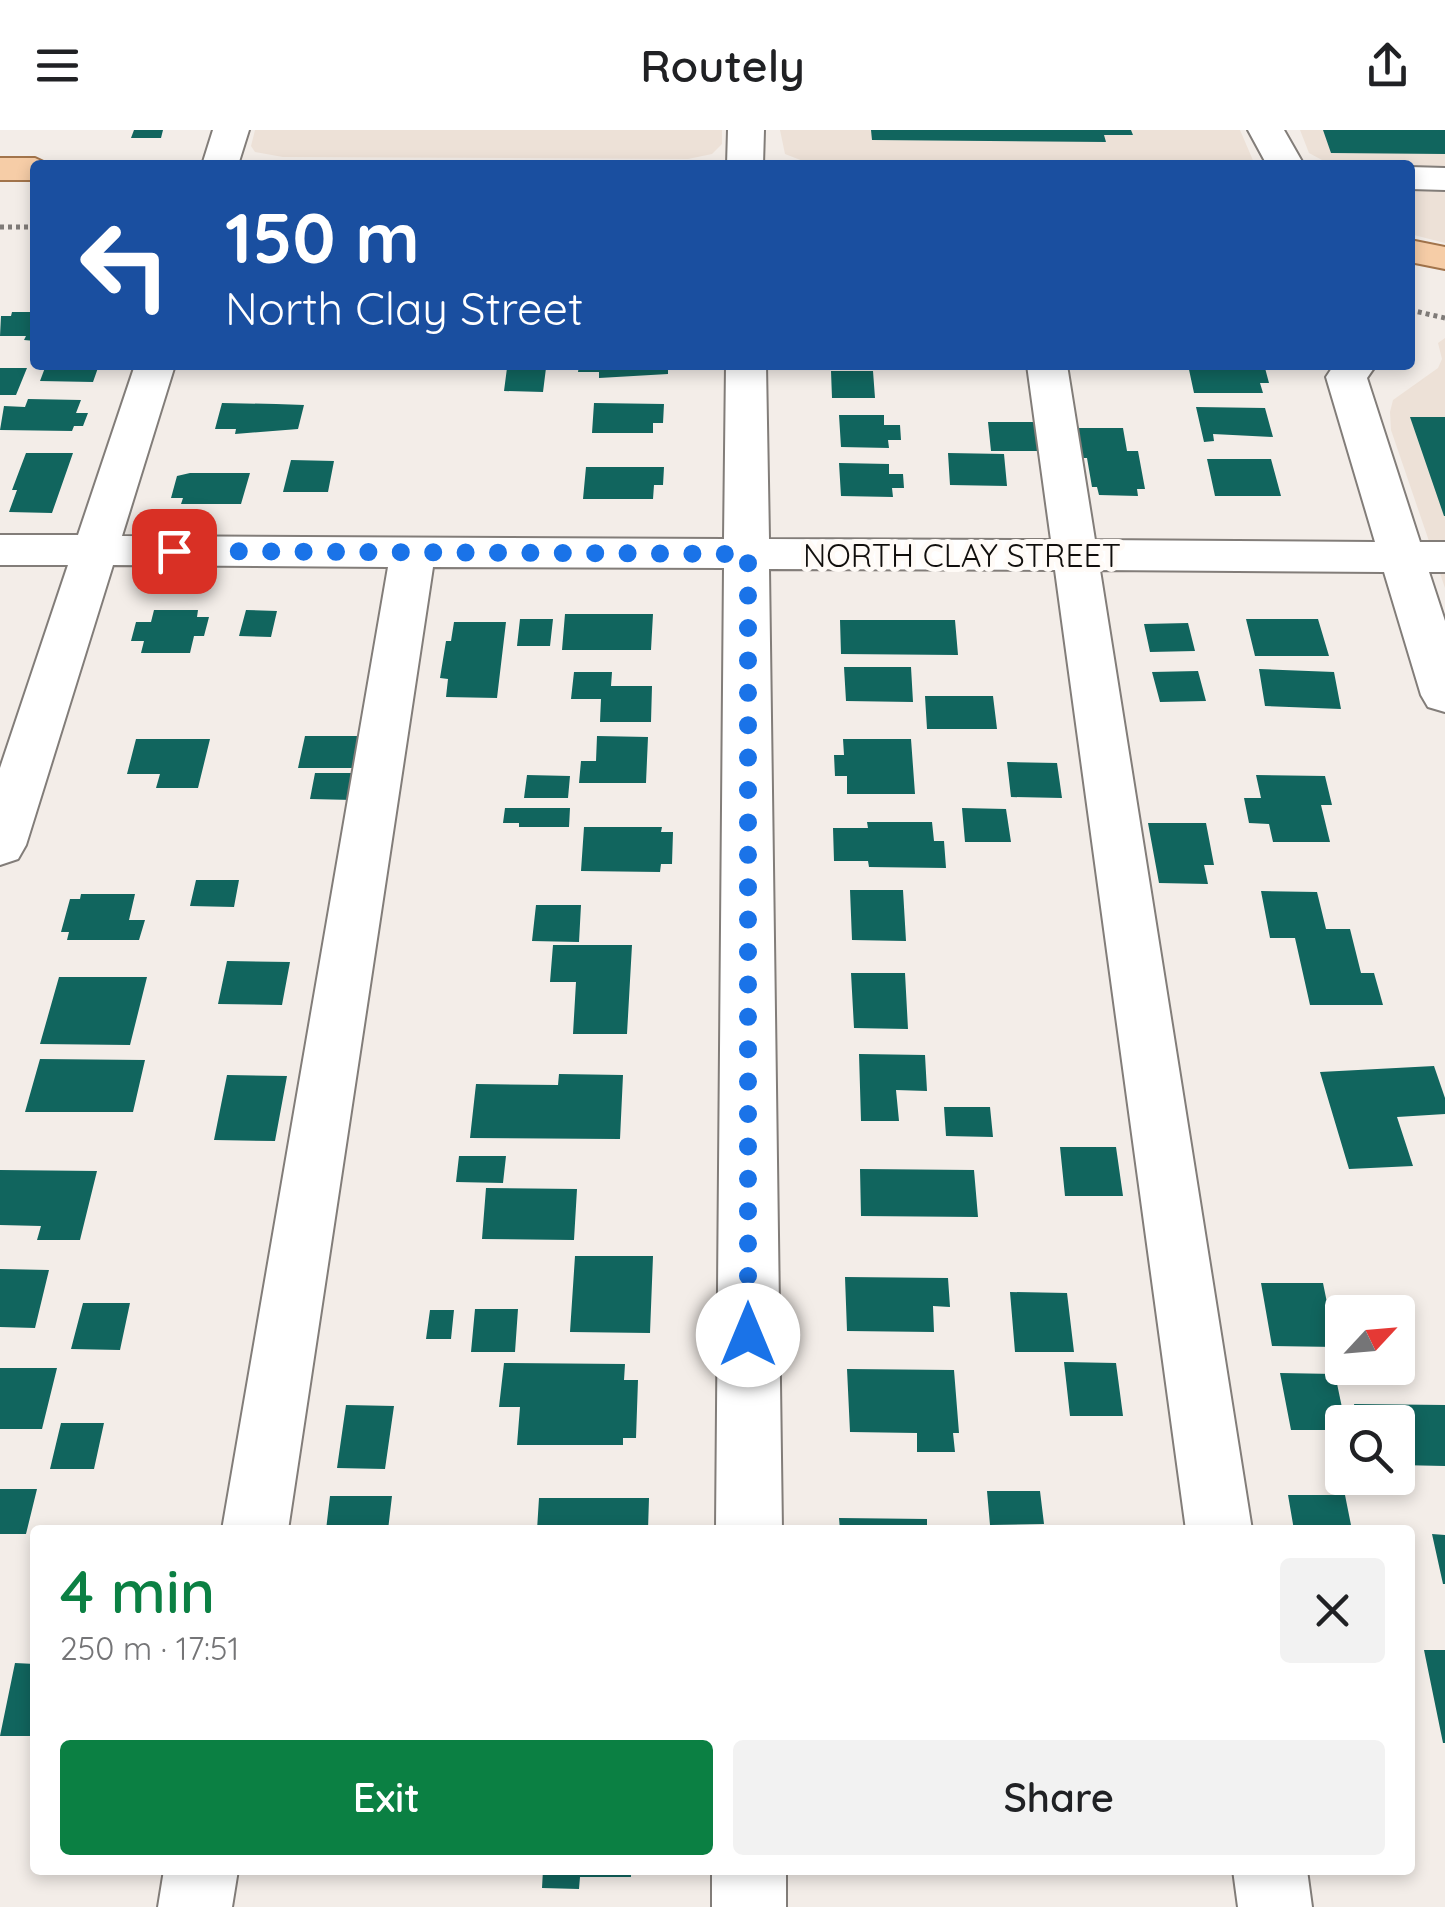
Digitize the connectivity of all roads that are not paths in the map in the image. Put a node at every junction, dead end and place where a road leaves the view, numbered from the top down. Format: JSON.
{"nodes":[{"id":1,"x":231,"y":130,"type":"edge"},
{"id":2,"x":746,"y":130,"type":"edge"},
{"id":3,"x":1266,"y":130,"type":"edge"},
{"id":4,"x":222,"y":160,"type":"edge"},
{"id":5,"x":745,"y":160,"type":"edge"},
{"id":6,"x":1282,"y":160,"type":"edge"},
{"id":7,"x":0,"y":169,"type":"edge"},
{"id":8,"x":30,"y":170,"type":"edge"},
{"id":9,"x":1415,"y":178,"type":"edge"},
{"id":10,"x":1445,"y":179,"type":"edge"},
{"id":11,"x":0,"y":204,"type":"edge"},
{"id":12,"x":30,"y":204,"type":"edge"},
{"id":13,"x":1415,"y":252,"type":"edge"},
{"id":14,"x":1445,"y":258,"type":"edge"},
{"id":15,"x":1415,"y":285,"type":"edge"},
{"id":16,"x":1445,"y":292,"type":"edge"},
{"id":17,"x":153,"y":370,"type":"edge"},
{"id":18,"x":746,"y":370,"type":"edge"},
{"id":19,"x":1048,"y":370,"type":"edge"},
{"id":20,"x":1352,"y":370,"type":"edge"},
{"id":21,"x":0,"y":550,"type":"edge"},
{"id":22,"x":94,"y":550,"type":"junction"},
{"id":23,"x":413,"y":552,"type":"junction"},
{"id":24,"x":748,"y":554,"type":"junction"},
{"id":25,"x":1074,"y":556,"type":"junction"},
{"id":26,"x":1424,"y":557,"type":"edge"},
{"id":27,"x":1445,"y":695,"type":"edge"},
{"id":28,"x":0,"y":845,"type":"edge"},
{"id":29,"x":257,"y":1525,"type":"edge"},
{"id":30,"x":748,"y":1525,"type":"edge"},
{"id":31,"x":1218,"y":1525,"type":"edge"},
{"id":32,"x":199,"y":1875,"type":"edge"},
{"id":33,"x":749,"y":1875,"type":"edge"},
{"id":34,"x":1271,"y":1875,"type":"edge"},
{"id":35,"x":195,"y":1907,"type":"edge"},
{"id":36,"x":749,"y":1907,"type":"edge"},
{"id":37,"x":1276,"y":1907,"type":"edge"}],
"edges":[{"from":1,"to":4,"type":"street"},
{"from":2,"to":5,"type":"street"},
{"from":3,"to":6,"type":"street"},
{"from":7,"to":8,"type":"main road"},
{"from":9,"to":10,"type":"street"},
{"from":11,"to":12,"type":"main road"},
{"from":13,"to":14,"type":"main road"},
{"from":15,"to":16,"type":"main road"},
{"from":17,"to":22,"type":"street"},
{"from":18,"to":24,"type":"street"},
{"from":19,"to":25,"type":"street"},
{"from":20,"to":26,"type":"street"},
{"from":21,"to":22,"type":"street","name":"NORTH CLAY STREET"},
{"from":22,"to":23,"type":"street","name":"NORTH CLAY STREET"},
{"from":22,"to":28,"type":"street"},
{"from":23,"to":24,"type":"street","name":"NORTH CLAY STREET"},
{"from":23,"to":29,"type":"street"},
{"from":24,"to":25,"type":"street","name":"NORTH CLAY STREET"},
{"from":24,"to":30,"type":"street"},
{"from":25,"to":26,"type":"street","name":"NORTH CLAY STREET"},
{"from":25,"to":31,"type":"street"},
{"from":26,"to":27,"type":"street"},
{"from":32,"to":35,"type":"street"},
{"from":33,"to":36,"type":"street"},
{"from":34,"to":37,"type":"street"}]}
